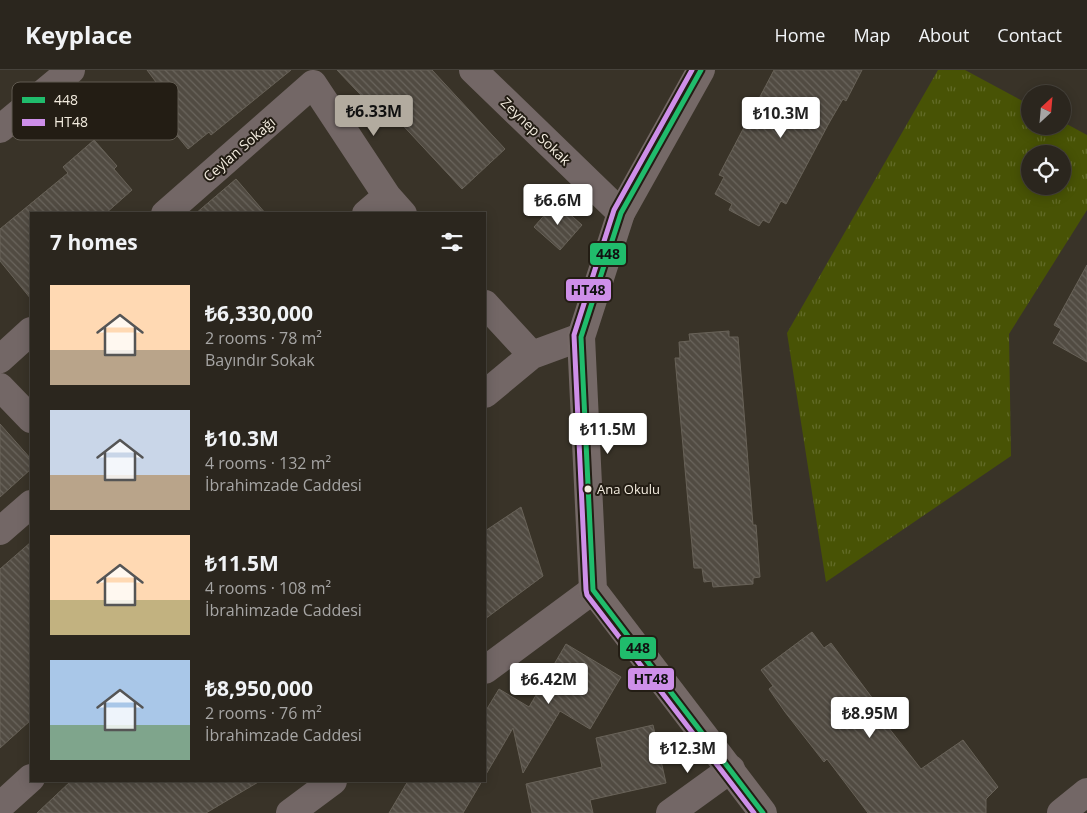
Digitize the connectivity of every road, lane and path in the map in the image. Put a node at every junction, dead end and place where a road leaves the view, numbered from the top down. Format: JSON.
{"nodes":[{"id":1,"x":71,"y":70,"type":"edge"},
{"id":2,"x":473,"y":70,"type":"edge"},
{"id":3,"x":701,"y":70,"type":"edge"},
{"id":4,"x":56,"y":82,"type":"edge"},
{"id":5,"x":12,"y":118,"type":"edge"},
{"id":6,"x":0,"y":128,"type":"edge"},
{"id":7,"x":395,"y":205,"type":"edge"},
{"id":8,"x":167,"y":212,"type":"edge"},
{"id":9,"x":372,"y":212,"type":"edge"},
{"id":10,"x":620,"y":213,"type":"junction"},
{"id":11,"x":486,"y":305,"type":"edge"},
{"id":12,"x":30,"y":332,"type":"edge"},
{"id":13,"x":581,"y":337,"type":"junction"},
{"id":14,"x":532,"y":355,"type":"junction"},
{"id":15,"x":0,"y":359,"type":"edge"},
{"id":16,"x":0,"y":387,"type":"edge"},
{"id":17,"x":486,"y":393,"type":"edge"},
{"id":18,"x":30,"y":418,"type":"edge"},
{"id":19,"x":30,"y":505,"type":"edge"},
{"id":20,"x":0,"y":531,"type":"edge"},
{"id":21,"x":593,"y":590,"type":"junction"},
{"id":22,"x":486,"y":669,"type":"edge"},
{"id":23,"x":731,"y":768,"type":"junction"},
{"id":24,"x":30,"y":779,"type":"edge"},
{"id":25,"x":332,"y":782,"type":"edge"},
{"id":26,"x":1087,"y":792,"type":"edge"},
{"id":27,"x":0,"y":806,"type":"edge"},
{"id":28,"x":290,"y":813,"type":"edge"},
{"id":29,"x":670,"y":813,"type":"edge"},
{"id":30,"x":763,"y":813,"type":"edge"},
{"id":31,"x":1061,"y":813,"type":"edge"}],
"edges":[{"from":1,"to":4,"type":"street"},
{"from":2,"to":10,"type":"street","name":"Zeynep Sokak"},
{"from":3,"to":10,"type":"main road"},
{"from":5,"to":6,"type":"street"},
{"from":7,"to":8,"type":"street","name":"Ceylan Sokağı"},
{"from":7,"to":9,"type":"street"},
{"from":10,"to":13,"type":"main road"},
{"from":11,"to":14,"type":"street"},
{"from":12,"to":15,"type":"street"},
{"from":13,"to":14,"type":"street"},
{"from":13,"to":21,"type":"main road"},
{"from":14,"to":17,"type":"street"},
{"from":16,"to":18,"type":"street"},
{"from":19,"to":20,"type":"street"},
{"from":21,"to":22,"type":"street"},
{"from":21,"to":23,"type":"main road"},
{"from":23,"to":29,"type":"street"},
{"from":23,"to":30,"type":"main road"},
{"from":24,"to":27,"type":"street"},
{"from":25,"to":28,"type":"street"},
{"from":26,"to":31,"type":"street"}]}
